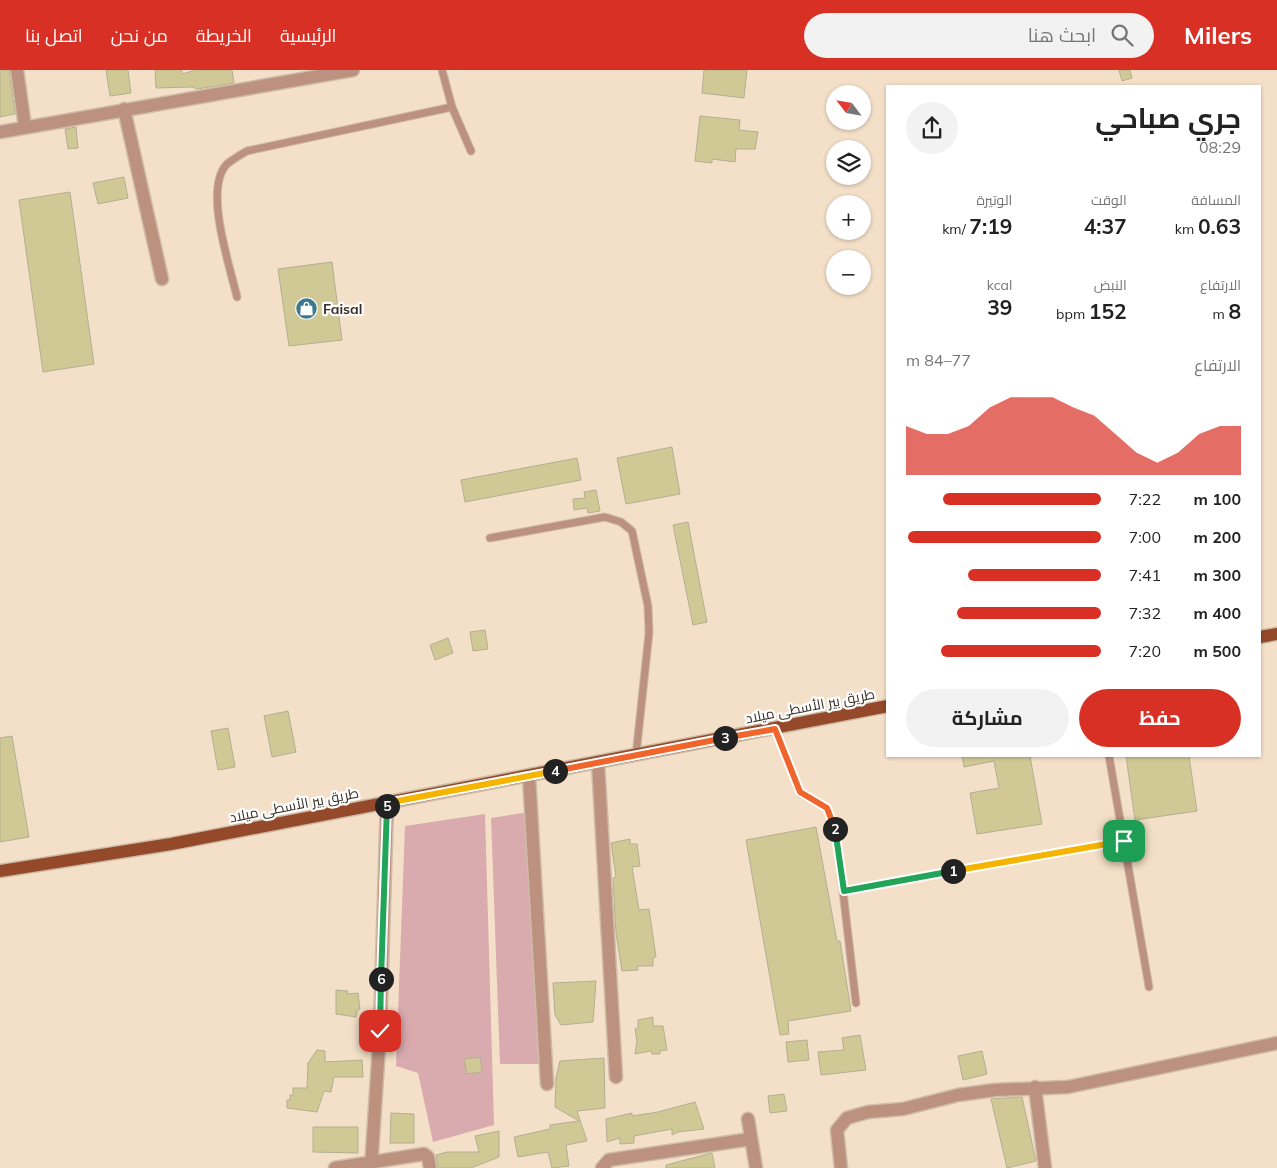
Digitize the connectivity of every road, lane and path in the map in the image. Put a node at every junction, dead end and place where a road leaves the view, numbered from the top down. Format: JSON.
{"nodes":[{"id":1,"x":17,"y":70,"type":"edge"},
{"id":2,"x":352,"y":70,"type":"edge"},
{"id":3,"x":442,"y":70,"type":"edge"},
{"id":4,"x":452,"y":107,"type":"junction"},
{"id":5,"x":124,"y":109,"type":"junction"},
{"id":6,"x":25,"y":127,"type":"junction"},
{"id":7,"x":0,"y":132,"type":"edge"},
{"id":8,"x":471,"y":150,"type":"dead end"},
{"id":9,"x":162,"y":279,"type":"dead end"},
{"id":10,"x":237,"y":297,"type":"dead end"},
{"id":11,"x":490,"y":538,"type":"dead end"},
{"id":12,"x":1277,"y":634,"type":"edge"},
{"id":13,"x":1261,"y":637,"type":"edge"},
{"id":14,"x":886,"y":706,"type":"edge"},
{"id":15,"x":775,"y":729,"type":"junction"},
{"id":16,"x":636,"y":755,"type":"junction"},
{"id":17,"x":1109,"y":757,"type":"edge"},
{"id":18,"x":598,"y":763,"type":"junction"},
{"id":19,"x":529,"y":776,"type":"junction"},
{"id":20,"x":387,"y":803,"type":"junction"},
{"id":21,"x":1124,"y":841,"type":"junction"},
{"id":22,"x":0,"y":871,"type":"edge"},
{"id":23,"x":844,"y":891,"type":"junction"},
{"id":24,"x":1150,"y":987,"type":"dead end"},
{"id":25,"x":856,"y":1003,"type":"dead end"},
{"id":26,"x":1277,"y":1043,"type":"edge"},
{"id":27,"x":616,"y":1077,"type":"dead end"},
{"id":28,"x":547,"y":1084,"type":"dead end"},
{"id":29,"x":1035,"y":1087,"type":"junction"},
{"id":30,"x":748,"y":1119,"type":"dead end"},
{"id":31,"x":751,"y":1139,"type":"junction"},
{"id":32,"x":372,"y":1166,"type":"edge"},
{"id":33,"x":335,"y":1168,"type":"edge"},
{"id":34,"x":430,"y":1168,"type":"edge"},
{"id":35,"x":602,"y":1168,"type":"edge"},
{"id":36,"x":756,"y":1168,"type":"edge"},
{"id":37,"x":841,"y":1168,"type":"edge"},
{"id":38,"x":1046,"y":1168,"type":"edge"}],
"edges":[{"from":1,"to":6,"type":"street"},
{"from":2,"to":5,"type":"street"},
{"from":3,"to":4,"type":"lane"},
{"from":4,"to":8,"type":"lane"},
{"from":4,"to":10,"type":"lane"},
{"from":5,"to":6,"type":"street"},
{"from":5,"to":9,"type":"street"},
{"from":6,"to":7,"type":"street"},
{"from":11,"to":16,"type":"lane"},
{"from":12,"to":13,"type":"main road"},
{"from":14,"to":15,"type":"main road","name":"طريق بير الأسطى ميلاد"},
{"from":15,"to":16,"type":"main road","name":"طريق بير الأسطى ميلاد"},
{"from":15,"to":23,"type":"lane"},
{"from":16,"to":18,"type":"main road","name":"طريق بير الأسطى ميلاد"},
{"from":17,"to":21,"type":"lane"},
{"from":18,"to":19,"type":"main road","name":"طريق بير الأسطى ميلاد"},
{"from":18,"to":27,"type":"street"},
{"from":19,"to":20,"type":"main road","name":"طريق بير الأسطى ميلاد"},
{"from":19,"to":28,"type":"street"},
{"from":20,"to":22,"type":"main road","name":"طريق بير الأسطى ميلاد"},
{"from":20,"to":32,"type":"street"},
{"from":21,"to":23,"type":"lane"},
{"from":21,"to":24,"type":"lane"},
{"from":23,"to":25,"type":"lane"},
{"from":26,"to":29,"type":"street"},
{"from":29,"to":37,"type":"street"},
{"from":29,"to":38,"type":"street"},
{"from":30,"to":31,"type":"street"},
{"from":31,"to":35,"type":"street"},
{"from":31,"to":36,"type":"street"},
{"from":32,"to":33,"type":"street"},
{"from":32,"to":34,"type":"street"}]}
